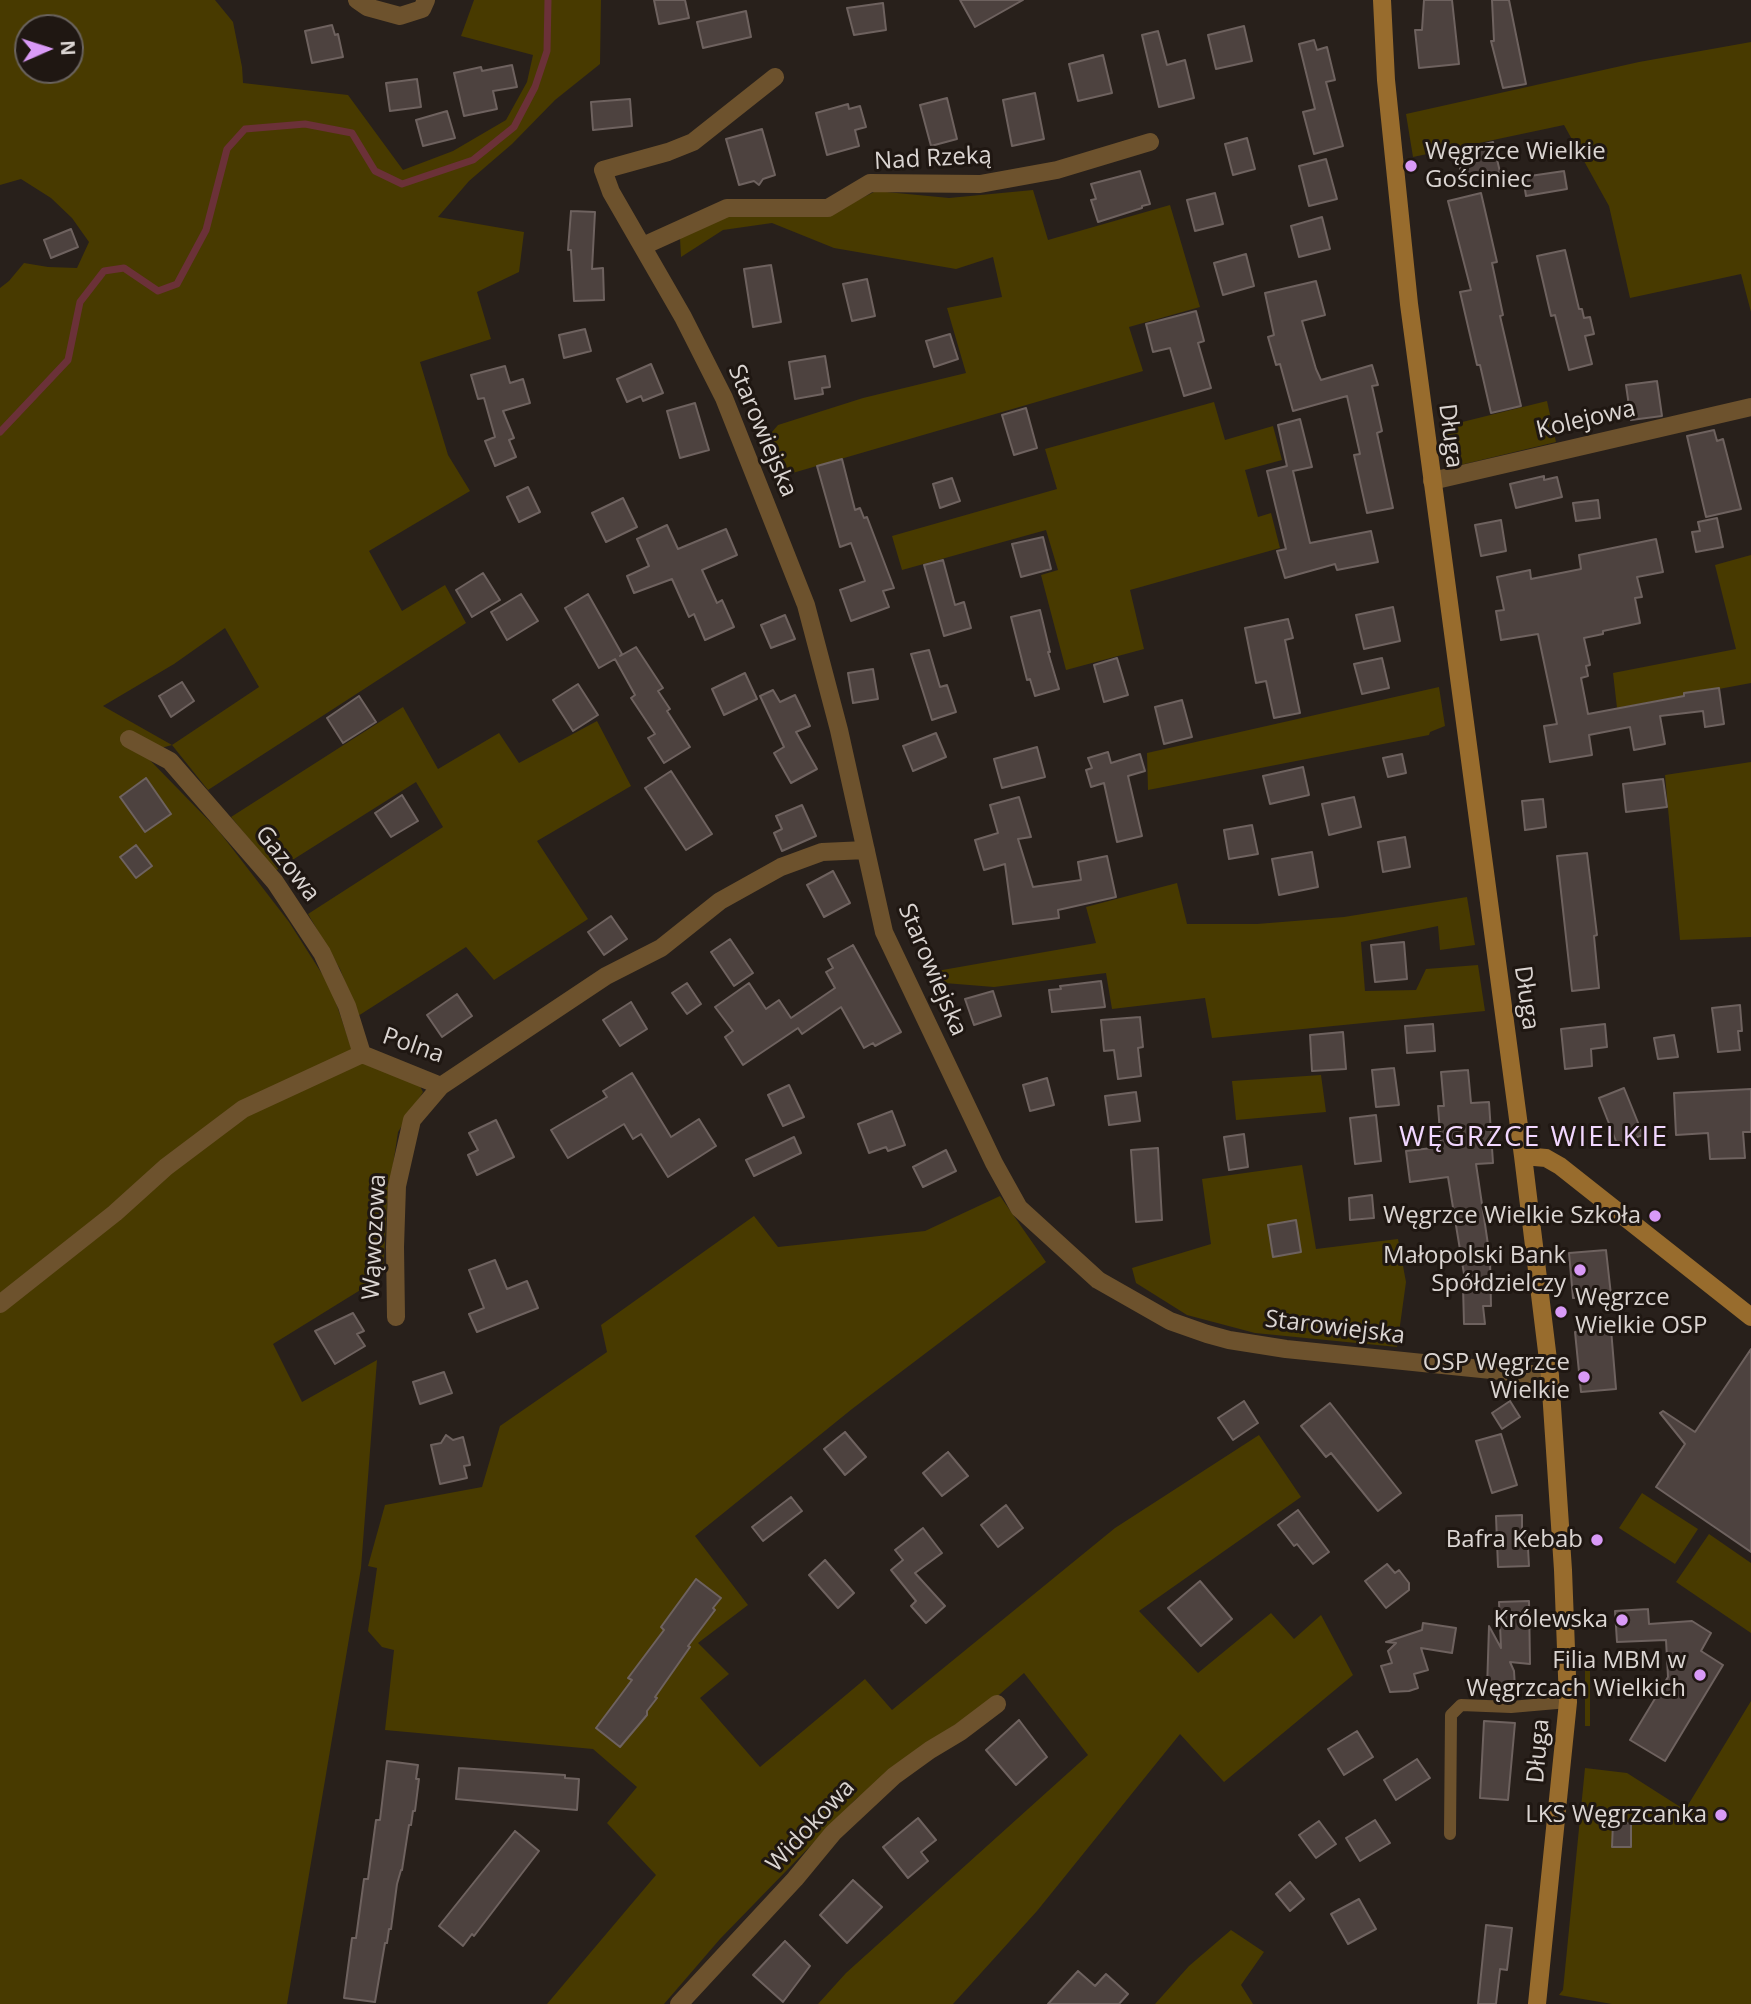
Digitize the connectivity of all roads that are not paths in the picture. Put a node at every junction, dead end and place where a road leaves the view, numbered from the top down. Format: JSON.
{"nodes":[{"id":1,"x":357,"y":0,"type":"edge"},
{"id":2,"x":426,"y":0,"type":"edge"},
{"id":3,"x":1382,"y":0,"type":"edge"},
{"id":4,"x":775,"y":77,"type":"dead end"},
{"id":5,"x":1150,"y":142,"type":"dead end"},
{"id":6,"x":643,"y":246,"type":"junction"},
{"id":7,"x":1751,"y":407,"type":"edge"},
{"id":8,"x":1432,"y":481,"type":"junction"},
{"id":9,"x":129,"y":739,"type":"dead end"},
{"id":10,"x":866,"y":850,"type":"junction"},
{"id":11,"x":362,"y":1054,"type":"junction"},
{"id":12,"x":441,"y":1086,"type":"junction"},
{"id":13,"x":1523,"y":1156,"type":"junction"},
{"id":14,"x":0,"y":1304,"type":"edge"},
{"id":15,"x":396,"y":1317,"type":"dead end"},
{"id":16,"x":1751,"y":1317,"type":"edge"},
{"id":17,"x":1550,"y":1376,"type":"junction"},
{"id":18,"x":1568,"y":1702,"type":"junction"},
{"id":19,"x":997,"y":1704,"type":"dead end"},
{"id":20,"x":1450,"y":1834,"type":"dead end"},
{"id":21,"x":679,"y":2004,"type":"edge"},
{"id":22,"x":1537,"y":2004,"type":"edge"}],
"edges":[{"from":1,"to":2,"type":"street"},
{"from":3,"to":8,"type":"street","name":"Długa"},
{"from":4,"to":6,"type":"street","name":"Starowiejska"},
{"from":5,"to":6,"type":"street","name":"Nad Rzeką"},
{"from":6,"to":10,"type":"street","name":"Starowiejska"},
{"from":7,"to":8,"type":"street","name":"Kolejowa"},
{"from":8,"to":13,"type":"street","name":"Długa"},
{"from":9,"to":11,"type":"street","name":"Gazowa"},
{"from":10,"to":12,"type":"street","name":"Polna"},
{"from":10,"to":17,"type":"street","name":"Starowiejska"},
{"from":11,"to":12,"type":"street","name":"Polna"},
{"from":11,"to":14,"type":"street","name":"Polna"},
{"from":12,"to":15,"type":"street","name":"Wąwozowa"},
{"from":13,"to":16,"type":"street"},
{"from":13,"to":17,"type":"street","name":"Długa"},
{"from":17,"to":18,"type":"street","name":"Długa"},
{"from":18,"to":20,"type":"lane"},
{"from":18,"to":22,"type":"street","name":"Długa"},
{"from":19,"to":21,"type":"street","name":"Widokowa"}]}
